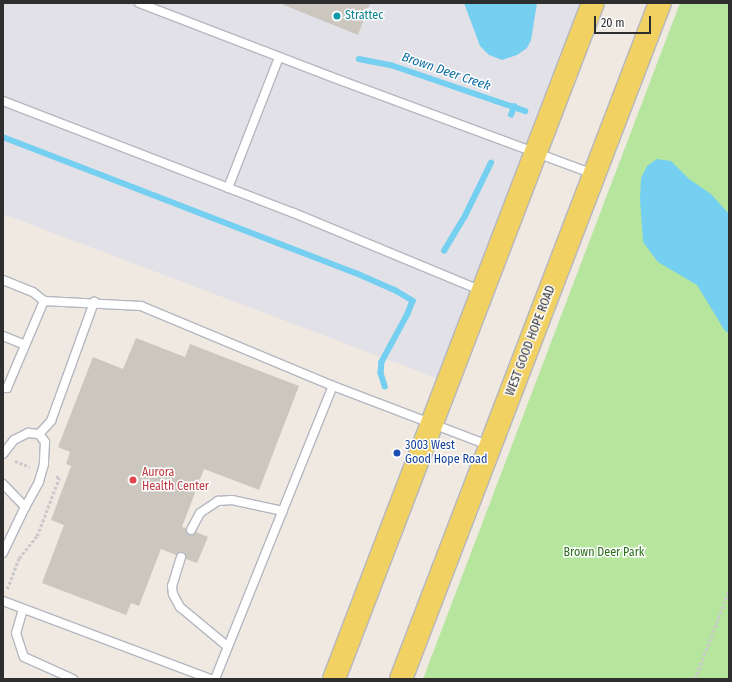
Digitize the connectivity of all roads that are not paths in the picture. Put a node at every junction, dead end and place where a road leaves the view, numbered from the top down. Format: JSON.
{"nodes":[{"id":1,"x":139,"y":3,"type":"edge"},
{"id":2,"x":593,"y":3,"type":"edge"},
{"id":3,"x":660,"y":3,"type":"edge"},
{"id":4,"x":278,"y":57,"type":"junction"},
{"id":5,"x":3,"y":102,"type":"edge"},
{"id":6,"x":536,"y":153,"type":"junction"},
{"id":7,"x":595,"y":174,"type":"junction"},
{"id":8,"x":228,"y":188,"type":"junction"},
{"id":9,"x":3,"y":280,"type":"edge"},
{"id":10,"x":482,"y":291,"type":"junction"},
{"id":11,"x":44,"y":301,"type":"junction"},
{"id":12,"x":94,"y":302,"type":"junction"},
{"id":13,"x":3,"y":336,"type":"edge"},
{"id":14,"x":25,"y":345,"type":"junction"},
{"id":15,"x":333,"y":386,"type":"junction"},
{"id":16,"x":3,"y":388,"type":"edge"},
{"id":17,"x":432,"y":423,"type":"junction"},
{"id":18,"x":39,"y":434,"type":"junction"},
{"id":19,"x":491,"y":446,"type":"junction"},
{"id":20,"x":3,"y":454,"type":"edge"},
{"id":21,"x":3,"y":484,"type":"edge"},
{"id":22,"x":25,"y":507,"type":"junction"},
{"id":23,"x":283,"y":511,"type":"junction"},
{"id":24,"x":191,"y":530,"type":"dead end"},
{"id":25,"x":3,"y":554,"type":"edge"},
{"id":26,"x":181,"y":557,"type":"dead end"},
{"id":27,"x":3,"y":601,"type":"edge"},
{"id":28,"x":23,"y":609,"type":"junction"},
{"id":29,"x":228,"y":647,"type":"junction"},
{"id":30,"x":73,"y":679,"type":"edge"},
{"id":31,"x":210,"y":679,"type":"edge"},
{"id":32,"x":215,"y":679,"type":"edge"},
{"id":33,"x":334,"y":679,"type":"edge"},
{"id":34,"x":401,"y":679,"type":"edge"}],
"edges":[{"from":1,"to":4,"type":"lane"},
{"from":2,"to":6,"type":"main road"},
{"from":3,"to":7,"type":"main road","name":"WEST GOOD HOPE ROAD"},
{"from":4,"to":6,"type":"lane"},
{"from":4,"to":8,"type":"lane"},
{"from":5,"to":8,"type":"lane"},
{"from":6,"to":7,"type":"lane"},
{"from":6,"to":10,"type":"main road"},
{"from":7,"to":19,"type":"main road","name":"WEST GOOD HOPE ROAD"},
{"from":8,"to":10,"type":"lane"},
{"from":9,"to":11,"type":"lane"},
{"from":10,"to":17,"type":"main road"},
{"from":11,"to":12,"type":"lane"},
{"from":11,"to":14,"type":"lane"},
{"from":12,"to":15,"type":"lane"},
{"from":12,"to":18,"type":"lane"},
{"from":13,"to":14,"type":"lane"},
{"from":14,"to":16,"type":"lane"},
{"from":15,"to":17,"type":"lane"},
{"from":15,"to":23,"type":"lane"},
{"from":17,"to":19,"type":"lane"},
{"from":17,"to":33,"type":"main road"},
{"from":18,"to":20,"type":"lane"},
{"from":18,"to":22,"type":"lane"},
{"from":19,"to":34,"type":"main road","name":"WEST GOOD HOPE ROAD"},
{"from":21,"to":22,"type":"lane"},
{"from":22,"to":25,"type":"lane"},
{"from":23,"to":24,"type":"lane"},
{"from":23,"to":29,"type":"lane"},
{"from":26,"to":29,"type":"lane"},
{"from":27,"to":28,"type":"lane"},
{"from":28,"to":30,"type":"lane"},
{"from":28,"to":31,"type":"lane"},
{"from":29,"to":32,"type":"lane"}]}
